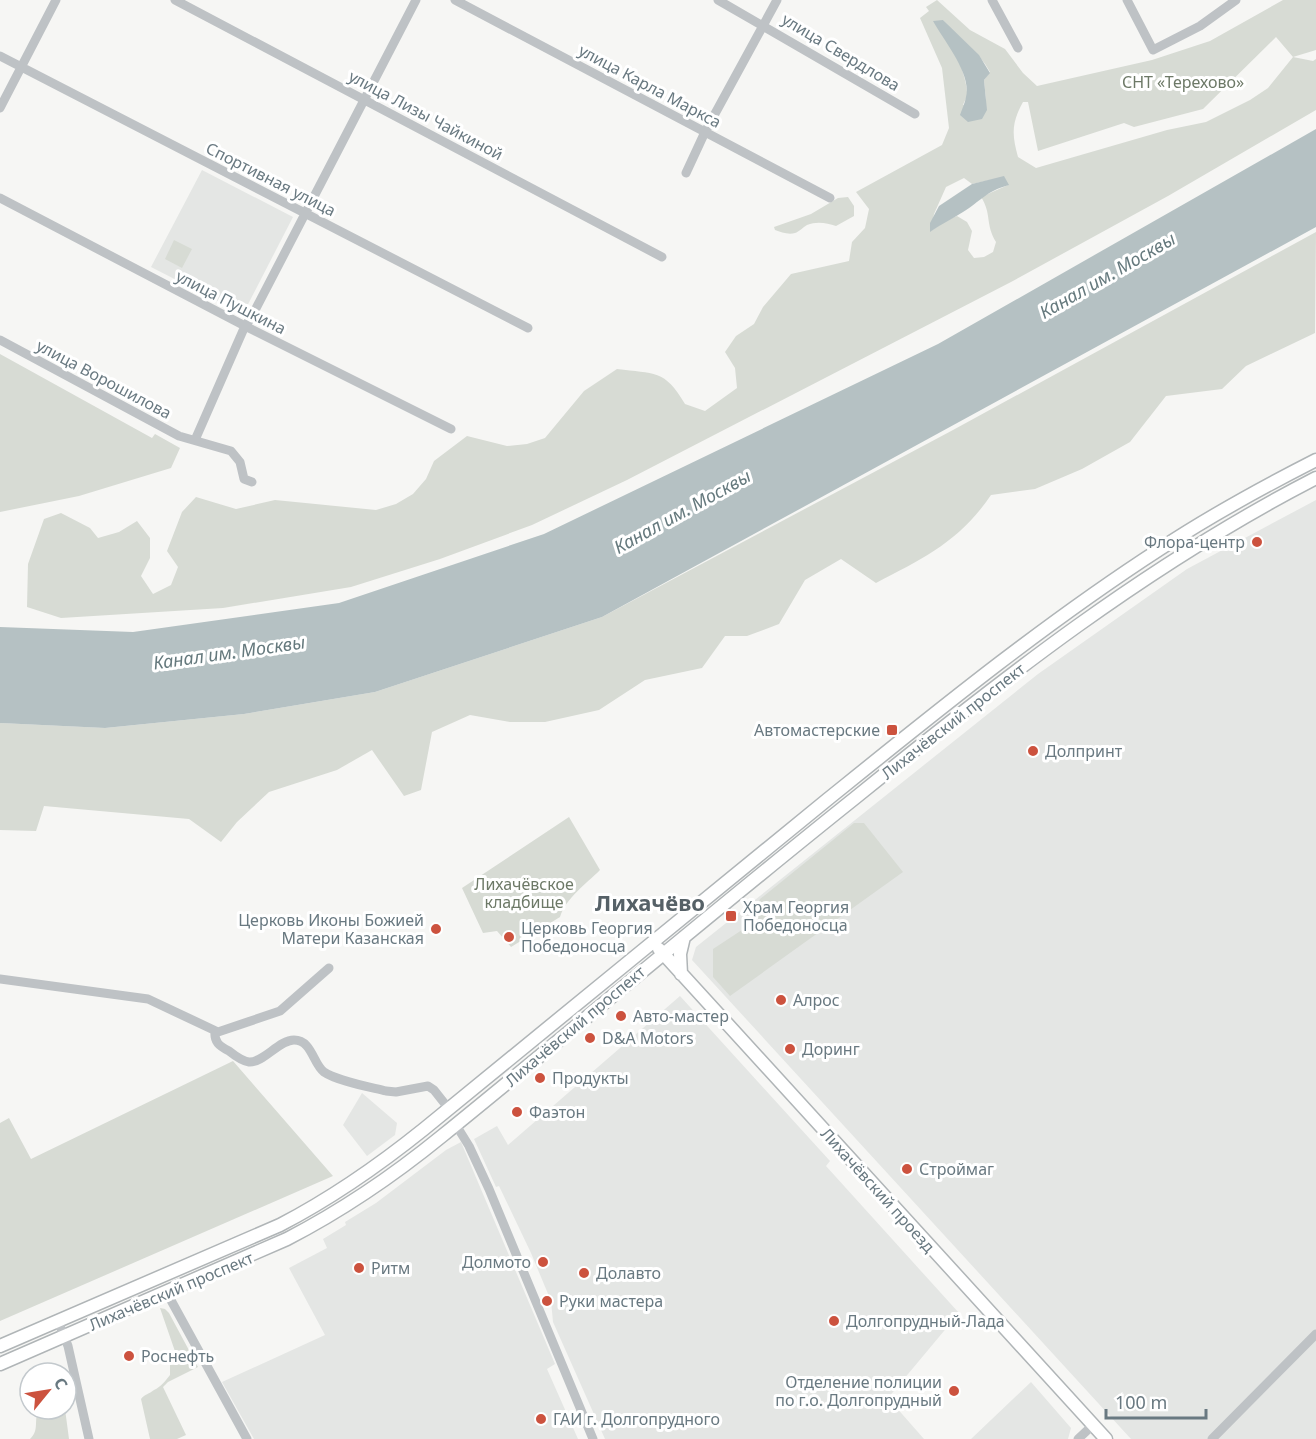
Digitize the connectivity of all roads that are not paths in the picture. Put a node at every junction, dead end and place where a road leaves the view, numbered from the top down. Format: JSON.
{"nodes":[{"id":1,"x":56,"y":0,"type":"edge"},
{"id":2,"x":175,"y":0,"type":"edge"},
{"id":3,"x":417,"y":0,"type":"edge"},
{"id":4,"x":455,"y":0,"type":"edge"},
{"id":5,"x":718,"y":0,"type":"edge"},
{"id":6,"x":777,"y":0,"type":"edge"},
{"id":7,"x":992,"y":0,"type":"edge"},
{"id":8,"x":1127,"y":0,"type":"edge"},
{"id":9,"x":1236,"y":0,"type":"edge"},
{"id":10,"x":764,"y":25,"type":"junction"},
{"id":11,"x":1018,"y":48,"type":"dead end"},
{"id":12,"x":0,"y":56,"type":"edge"},
{"id":13,"x":20,"y":67,"type":"junction"},
{"id":14,"x":364,"y":100,"type":"junction"},
{"id":15,"x":0,"y":108,"type":"edge"},
{"id":16,"x":915,"y":114,"type":"dead end"},
{"id":17,"x":705,"y":132,"type":"junction"},
{"id":18,"x":686,"y":173,"type":"dead end"},
{"id":19,"x":0,"y":198,"type":"edge"},
{"id":20,"x":830,"y":198,"type":"dead end"},
{"id":21,"x":305,"y":214,"type":"junction"},
{"id":22,"x":662,"y":257,"type":"dead end"},
{"id":23,"x":245,"y":326,"type":"junction"},
{"id":24,"x":528,"y":328,"type":"dead end"},
{"id":25,"x":0,"y":340,"type":"edge"},
{"id":26,"x":451,"y":429,"type":"dead end"},
{"id":27,"x":195,"y":440,"type":"junction"},
{"id":28,"x":1316,"y":460,"type":"edge"},
{"id":29,"x":1316,"y":478,"type":"edge"},
{"id":30,"x":252,"y":482,"type":"dead end"},
{"id":31,"x":684,"y":937,"type":"junction"},
{"id":32,"x":652,"y":941,"type":"junction"},
{"id":33,"x":663,"y":954,"type":"junction"},
{"id":34,"x":329,"y":968,"type":"dead end"},
{"id":35,"x":681,"y":974,"type":"junction"},
{"id":36,"x":637,"y":975,"type":"junction"},
{"id":37,"x":0,"y":979,"type":"edge"},
{"id":38,"x":215,"y":1031,"type":"junction"},
{"id":39,"x":449,"y":1109,"type":"junction"},
{"id":40,"x":456,"y":1125,"type":"junction"},
{"id":41,"x":167,"y":1293,"type":"junction"},
{"id":42,"x":58,"y":1321,"type":"junction"},
{"id":43,"x":1316,"y":1334,"type":"edge"},
{"id":44,"x":64,"y":1336,"type":"junction"},
{"id":45,"x":0,"y":1346,"type":"edge"},
{"id":46,"x":0,"y":1364,"type":"edge"},
{"id":47,"x":1093,"y":1425,"type":"junction"},
{"id":48,"x":88,"y":1439,"type":"edge"},
{"id":49,"x":247,"y":1439,"type":"edge"},
{"id":50,"x":593,"y":1439,"type":"edge"},
{"id":51,"x":1078,"y":1439,"type":"edge"},
{"id":52,"x":1106,"y":1439,"type":"edge"},
{"id":53,"x":1212,"y":1439,"type":"edge"}],
"edges":[{"from":1,"to":13,"type":"street"},
{"from":2,"to":14,"type":"street","name":"улица Лизы Чайкиной"},
{"from":3,"to":14,"type":"street"},
{"from":4,"to":17,"type":"street","name":"улица Карла Маркса"},
{"from":5,"to":10,"type":"street","name":"улица Свердлова"},
{"from":6,"to":10,"type":"street"},
{"from":7,"to":11,"type":"street"},
{"from":8,"to":9,"type":"street"},
{"from":10,"to":16,"type":"street","name":"улица Свердлова"},
{"from":10,"to":17,"type":"street"},
{"from":12,"to":13,"type":"street","name":"Спортивная улица"},
{"from":13,"to":15,"type":"street"},
{"from":13,"to":21,"type":"street","name":"Спортивная улица"},
{"from":14,"to":21,"type":"street"},
{"from":14,"to":22,"type":"street","name":"улица Лизы Чайкиной"},
{"from":17,"to":18,"type":"street"},
{"from":17,"to":20,"type":"street","name":"улица Карла Маркса"},
{"from":19,"to":23,"type":"street","name":"улица Пушкина"},
{"from":21,"to":23,"type":"street"},
{"from":21,"to":24,"type":"street","name":"Спортивная улица"},
{"from":23,"to":26,"type":"street","name":"улица Пушкина"},
{"from":23,"to":27,"type":"street"},
{"from":25,"to":27,"type":"street","name":"улица Ворошилова"},
{"from":27,"to":30,"type":"street","name":"улица Ворошилова"},
{"from":28,"to":32,"type":"main road","name":"Лихачёвский проспект"},
{"from":29,"to":31,"type":"main road","name":"Лихачёвский проспект"},
{"from":31,"to":33,"type":"main road","name":"Лихачёвский проспект"},
{"from":31,"to":35,"type":"main road"},
{"from":32,"to":33,"type":"main road","name":"Лихачёвский проезд"},
{"from":32,"to":39,"type":"main road","name":"Лихачёвский проспект"},
{"from":33,"to":35,"type":"main road","name":"Лихачёвский проезд"},
{"from":33,"to":36,"type":"main road","name":"Лихачёвский проспект"},
{"from":34,"to":38,"type":"street"},
{"from":35,"to":36,"type":"main road"},
{"from":35,"to":47,"type":"main road","name":"Лихачёвский проезд"},
{"from":36,"to":40,"type":"main road","name":"Лихачёвский проспект"},
{"from":37,"to":38,"type":"street"},
{"from":38,"to":39,"type":"street"},
{"from":39,"to":42,"type":"main road","name":"Лихачёвский проспект"},
{"from":40,"to":41,"type":"main road","name":"Лихачёвский проспект"},
{"from":40,"to":50,"type":"street"},
{"from":41,"to":44,"type":"main road","name":"Лихачёвский проспект"},
{"from":41,"to":49,"type":"street"},
{"from":42,"to":44,"type":"street"},
{"from":42,"to":45,"type":"main road","name":"Лихачёвский проспект"},
{"from":43,"to":53,"type":"street"},
{"from":44,"to":46,"type":"main road","name":"Лихачёвский проспект"},
{"from":44,"to":48,"type":"street"},
{"from":47,"to":51,"type":"street"},
{"from":47,"to":52,"type":"main road","name":"Лихачёвский проезд"}]}
